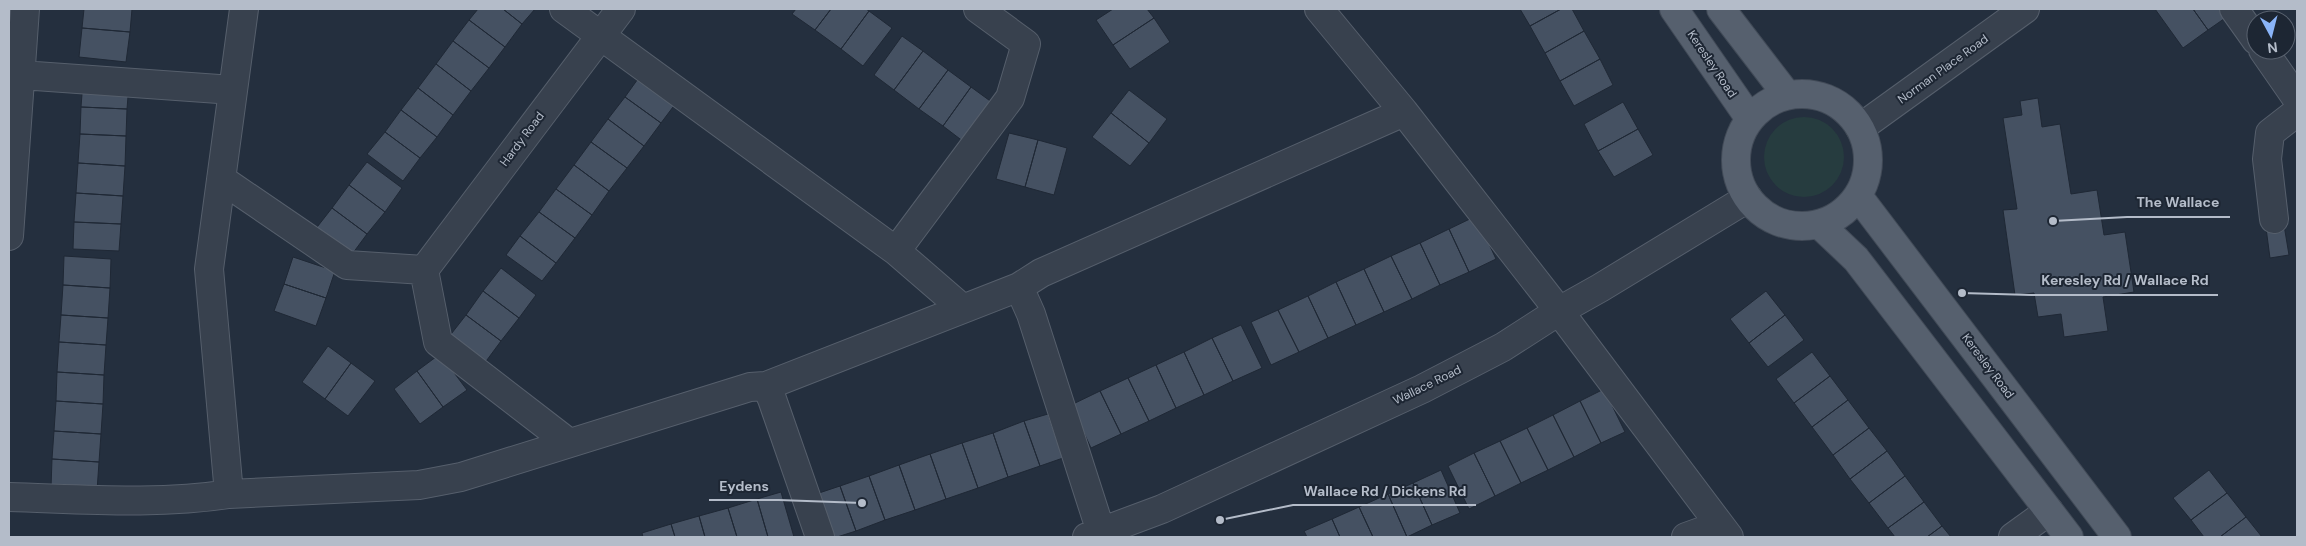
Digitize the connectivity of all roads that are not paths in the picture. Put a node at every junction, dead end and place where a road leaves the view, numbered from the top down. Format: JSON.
{"nodes":[{"id":1,"x":25,"y":9,"type":"edge"},
{"id":2,"x":244,"y":9,"type":"edge"},
{"id":3,"x":564,"y":9,"type":"edge"},
{"id":4,"x":621,"y":9,"type":"edge"},
{"id":5,"x":978,"y":9,"type":"edge"},
{"id":6,"x":1319,"y":9,"type":"edge"},
{"id":7,"x":1674,"y":9,"type":"edge"},
{"id":8,"x":1721,"y":9,"type":"edge"},
{"id":9,"x":2234,"y":9,"type":"edge"},
{"id":10,"x":2009,"y":14,"type":"edge"},
{"id":11,"x":2246,"y":26,"type":"edge"},
{"id":12,"x":601,"y":36,"type":"junction"},
{"id":13,"x":2270,"y":60,"type":"edge"},
{"id":14,"x":20,"y":75,"type":"junction"},
{"id":15,"x":233,"y":90,"type":"junction"},
{"id":16,"x":1786,"y":95,"type":"junction"},
{"id":17,"x":2297,"y":99,"type":"edge"},
{"id":18,"x":1404,"y":112,"type":"junction"},
{"id":19,"x":2297,"y":112,"type":"edge"},
{"id":20,"x":1750,"y":119,"type":"junction"},
{"id":21,"x":1860,"y":128,"type":"junction"},
{"id":22,"x":221,"y":178,"type":"junction"},
{"id":23,"x":1858,"y":196,"type":"junction"},
{"id":24,"x":1748,"y":198,"type":"junction"},
{"id":25,"x":2274,"y":219,"type":"dead end"},
{"id":26,"x":1819,"y":224,"type":"junction"},
{"id":27,"x":9,"y":236,"type":"edge"},
{"id":28,"x":896,"y":251,"type":"junction"},
{"id":29,"x":424,"y":270,"type":"junction"},
{"id":30,"x":1019,"y":287,"type":"junction"},
{"id":31,"x":962,"y":308,"type":"junction"},
{"id":32,"x":1559,"y":311,"type":"junction"},
{"id":33,"x":766,"y":386,"type":"junction"},
{"id":34,"x":569,"y":443,"type":"junction"},
{"id":35,"x":229,"y":494,"type":"junction"},
{"id":36,"x":9,"y":497,"type":"edge"},
{"id":37,"x":2049,"y":511,"type":"junction"},
{"id":38,"x":1726,"y":533,"type":"edge"},
{"id":39,"x":1094,"y":534,"type":"edge"},
{"id":40,"x":820,"y":537,"type":"edge"},
{"id":41,"x":1686,"y":537,"type":"edge"},
{"id":42,"x":2013,"y":537,"type":"edge"},
{"id":43,"x":2069,"y":537,"type":"edge"},
{"id":44,"x":2117,"y":537,"type":"edge"}],
"edges":[{"from":1,"to":14,"type":"street"},
{"from":2,"to":15,"type":"street"},
{"from":3,"to":12,"type":"street"},
{"from":4,"to":12,"type":"street","name":"Hardy Road"},
{"from":5,"to":28,"type":"street"},
{"from":6,"to":18,"type":"street"},
{"from":7,"to":20,"type":"main road","name":"Keresley Road"},
{"from":8,"to":16,"type":"main road"},
{"from":9,"to":11,"type":"street"},
{"from":10,"to":21,"type":"street","name":"Norman Place Road"},
{"from":12,"to":28,"type":"street"},
{"from":12,"to":29,"type":"street","name":"Hardy Road"},
{"from":13,"to":17,"type":"street"},
{"from":14,"to":15,"type":"street"},
{"from":14,"to":27,"type":"street"},
{"from":15,"to":22,"type":"street"},
{"from":16,"to":20,"type":"main road"},
{"from":16,"to":21,"type":"main road"},
{"from":18,"to":30,"type":"street"},
{"from":18,"to":32,"type":"street"},
{"from":19,"to":25,"type":"street"},
{"from":20,"to":24,"type":"main road"},
{"from":21,"to":23,"type":"main road"},
{"from":22,"to":29,"type":"street"},
{"from":22,"to":35,"type":"street"},
{"from":23,"to":26,"type":"main road"},
{"from":23,"to":44,"type":"main road","name":"Keresley Road"},
{"from":24,"to":26,"type":"main road"},
{"from":24,"to":32,"type":"street","name":"Wallace Road"},
{"from":26,"to":37,"type":"main road"},
{"from":28,"to":31,"type":"street"},
{"from":29,"to":34,"type":"street"},
{"from":30,"to":31,"type":"street"},
{"from":30,"to":39,"type":"street"},
{"from":31,"to":33,"type":"street"},
{"from":32,"to":38,"type":"street"},
{"from":32,"to":39,"type":"street","name":"Wallace Road"},
{"from":33,"to":34,"type":"street"},
{"from":33,"to":40,"type":"street"},
{"from":34,"to":35,"type":"street"},
{"from":35,"to":36,"type":"street"},
{"from":37,"to":42,"type":"street"},
{"from":37,"to":43,"type":"main road"},
{"from":38,"to":41,"type":"street"}]}
